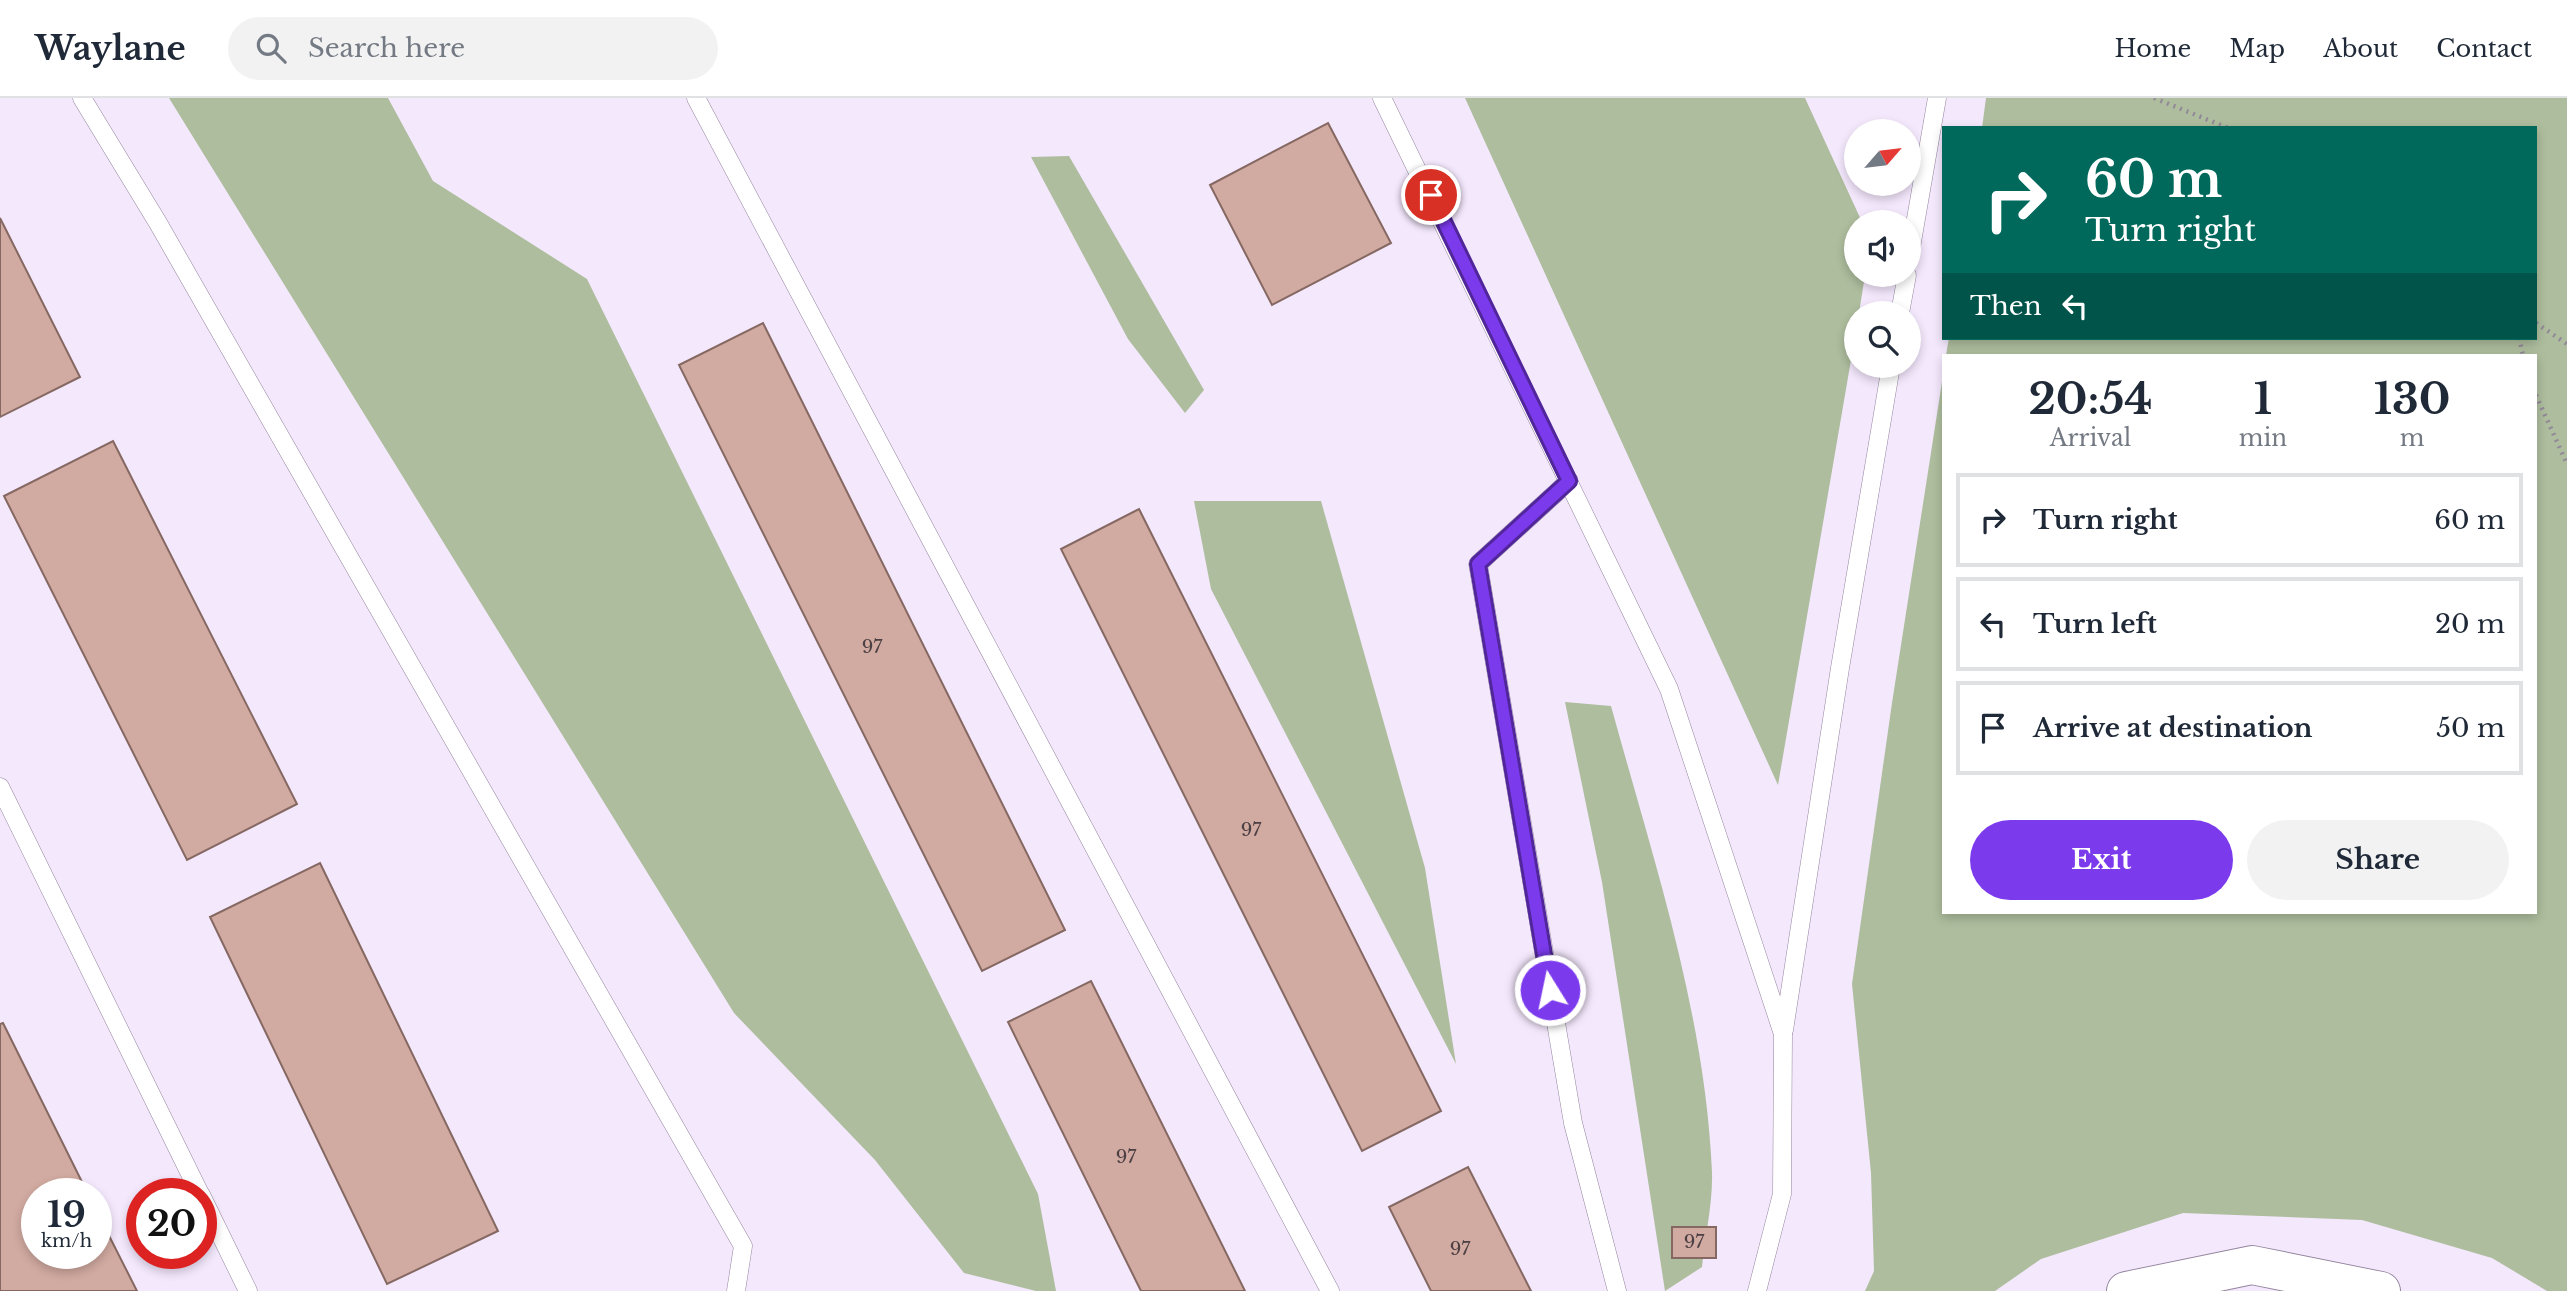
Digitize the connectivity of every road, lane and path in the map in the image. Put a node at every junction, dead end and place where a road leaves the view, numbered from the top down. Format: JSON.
{"nodes":[{"id":1,"x":82,"y":98,"type":"edge"},
{"id":2,"x":696,"y":98,"type":"edge"},
{"id":3,"x":1382,"y":98,"type":"edge"},
{"id":4,"x":1937,"y":98,"type":"edge"},
{"id":5,"x":2154,"y":98,"type":"edge"},
{"id":6,"x":2223,"y":126,"type":"edge"},
{"id":7,"x":1918,"y":210,"type":"edge"},
{"id":8,"x":2537,"y":324,"type":"edge"},
{"id":9,"x":2567,"y":344,"type":"edge"},
{"id":10,"x":1889,"y":378,"type":"edge"},
{"id":11,"x":2537,"y":397,"type":"edge"},
{"id":12,"x":2567,"y":464,"type":"edge"},
{"id":13,"x":1569,"y":481,"type":"junction"},
{"id":14,"x":0,"y":787,"type":"edge"},
{"id":15,"x":1783,"y":1034,"type":"junction"},
{"id":16,"x":193,"y":1178,"type":"edge"},
{"id":17,"x":217,"y":1227,"type":"edge"},
{"id":18,"x":248,"y":1291,"type":"edge"},
{"id":19,"x":736,"y":1291,"type":"edge"},
{"id":20,"x":1331,"y":1291,"type":"edge"},
{"id":21,"x":1617,"y":1291,"type":"edge"},
{"id":22,"x":1757,"y":1291,"type":"edge"},
{"id":23,"x":2126,"y":1291,"type":"edge"},
{"id":24,"x":2381,"y":1291,"type":"edge"}],
"edges":[{"from":1,"to":19,"type":"lane"},
{"from":2,"to":20,"type":"lane"},
{"from":3,"to":13,"type":"lane"},
{"from":4,"to":7,"type":"lane"},
{"from":5,"to":6,"type":"path"},
{"from":8,"to":9,"type":"path"},
{"from":10,"to":15,"type":"lane"},
{"from":11,"to":12,"type":"path"},
{"from":13,"to":15,"type":"lane"},
{"from":13,"to":21,"type":"lane"},
{"from":14,"to":16,"type":"lane"},
{"from":15,"to":22,"type":"lane"},
{"from":17,"to":18,"type":"lane"},
{"from":23,"to":24,"type":"street"}]}
